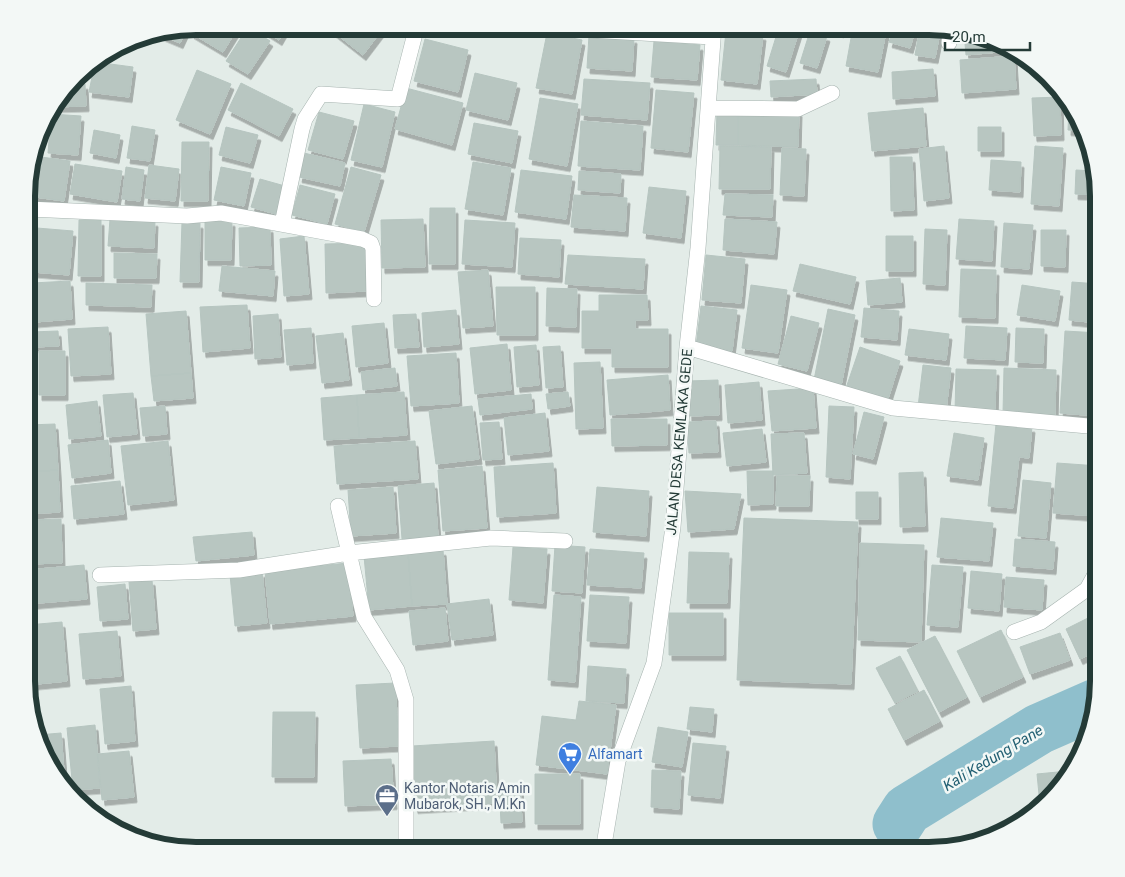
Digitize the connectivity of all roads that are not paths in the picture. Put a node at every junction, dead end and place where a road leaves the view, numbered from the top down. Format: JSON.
{"nodes":[{"id":1,"x":415,"y":35,"type":"edge"},
{"id":2,"x":713,"y":35,"type":"edge"},
{"id":3,"x":832,"y":92,"type":"dead end"},
{"id":4,"x":708,"y":108,"type":"junction"},
{"id":5,"x":35,"y":209,"type":"edge"},
{"id":6,"x":282,"y":224,"type":"junction"},
{"id":7,"x":374,"y":299,"type":"dead end"},
{"id":8,"x":687,"y":347,"type":"junction"},
{"id":9,"x":1090,"y":426,"type":"edge"},
{"id":10,"x":338,"y":506,"type":"dead end"},
{"id":11,"x":565,"y":541,"type":"dead end"},
{"id":12,"x":349,"y":552,"type":"junction"},
{"id":13,"x":100,"y":575,"type":"dead end"},
{"id":14,"x":1090,"y":584,"type":"edge"},
{"id":15,"x":1014,"y":632,"type":"dead end"},
{"id":16,"x":406,"y":842,"type":"edge"},
{"id":17,"x":604,"y":842,"type":"edge"}],
"edges":[{"from":1,"to":6,"type":"street"},
{"from":2,"to":4,"type":"street","name":"JALAN DESA KEMLAKA GEDE"},
{"from":3,"to":4,"type":"street"},
{"from":4,"to":8,"type":"street","name":"JALAN DESA KEMLAKA GEDE"},
{"from":5,"to":6,"type":"street"},
{"from":6,"to":7,"type":"street"},
{"from":8,"to":9,"type":"street"},
{"from":8,"to":17,"type":"street","name":"JALAN DESA KEMLAKA GEDE"},
{"from":10,"to":12,"type":"street"},
{"from":11,"to":12,"type":"street"},
{"from":12,"to":13,"type":"street"},
{"from":12,"to":16,"type":"street"},
{"from":14,"to":15,"type":"street"}]}
